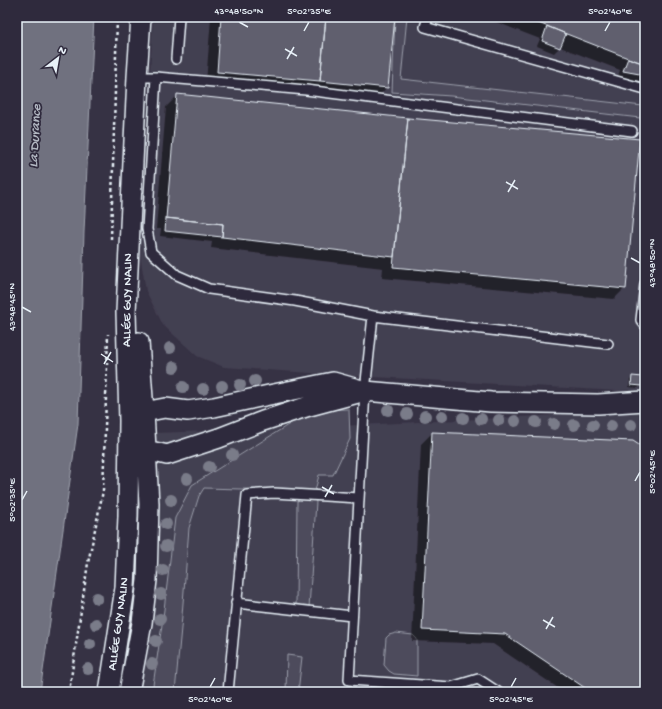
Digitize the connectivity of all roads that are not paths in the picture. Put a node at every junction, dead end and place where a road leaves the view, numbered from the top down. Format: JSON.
{"nodes":[{"id":1,"x":141,"y":17,"type":"edge"},
{"id":2,"x":179,"y":17,"type":"edge"},
{"id":3,"x":428,"y":17,"type":"edge"},
{"id":4,"x":176,"y":59,"type":"dead end"},
{"id":5,"x":137,"y":77,"type":"junction"},
{"id":6,"x":156,"y":78,"type":"junction"},
{"id":7,"x":645,"y":89,"type":"edge"},
{"id":8,"x":632,"y":131,"type":"dead end"},
{"id":9,"x":130,"y":241,"type":"junction"},
{"id":10,"x":645,"y":284,"type":"edge"},
{"id":11,"x":374,"y":316,"type":"junction"},
{"id":12,"x":645,"y":326,"type":"edge"},
{"id":13,"x":608,"y":344,"type":"dead end"},
{"id":14,"x":142,"y":382,"type":"junction"},
{"id":15,"x":365,"y":391,"type":"junction"},
{"id":16,"x":645,"y":401,"type":"edge"},
{"id":17,"x":165,"y":408,"type":"junction"},
{"id":18,"x":134,"y":423,"type":"junction"},
{"id":19,"x":146,"y":450,"type":"junction"},
{"id":20,"x":167,"y":456,"type":"junction"},
{"id":21,"x":148,"y":489,"type":"junction"},
{"id":22,"x":359,"y":498,"type":"junction"},
{"id":23,"x":236,"y":603,"type":"junction"},
{"id":24,"x":352,"y":616,"type":"junction"},
{"id":25,"x":109,"y":692,"type":"edge"},
{"id":26,"x":129,"y":692,"type":"edge"},
{"id":27,"x":228,"y":692,"type":"edge"},
{"id":28,"x":498,"y":692,"type":"edge"}],
"edges":[{"from":1,"to":5,"type":"street"},
{"from":2,"to":4,"type":"lane"},
{"from":3,"to":7,"type":"lane"},
{"from":5,"to":6,"type":"lane"},
{"from":5,"to":9,"type":"street"},
{"from":6,"to":8,"type":"lane"},
{"from":6,"to":11,"type":"lane"},
{"from":9,"to":14,"type":"street","name":"ALLÉE GUY NALIN"},
{"from":9,"to":18,"type":"street","name":"ALLÉE GUY NALIN"},
{"from":10,"to":12,"type":"lane"},
{"from":11,"to":13,"type":"lane"},
{"from":11,"to":15,"type":"lane"},
{"from":14,"to":17,"type":"street"},
{"from":14,"to":18,"type":"street","name":"ALLÉE GUY NALIN"},
{"from":15,"to":16,"type":"street"},
{"from":15,"to":17,"type":"street"},
{"from":15,"to":20,"type":"street"},
{"from":15,"to":22,"type":"lane"},
{"from":17,"to":18,"type":"street"},
{"from":18,"to":19,"type":"street"},
{"from":18,"to":19,"type":"street","name":"ALLÉE GUY NALIN"},
{"from":18,"to":25,"type":"street","name":"ALLÉE GUY NALIN"},
{"from":19,"to":20,"type":"street"},
{"from":19,"to":21,"type":"street","name":"ALLÉE GUY NALIN"},
{"from":20,"to":21,"type":"street"},
{"from":21,"to":26,"type":"street","name":"ALLÉE GUY NALIN"},
{"from":22,"to":23,"type":"lane"},
{"from":22,"to":24,"type":"lane"},
{"from":23,"to":24,"type":"lane"},
{"from":23,"to":27,"type":"lane"},
{"from":24,"to":28,"type":"lane"}]}
